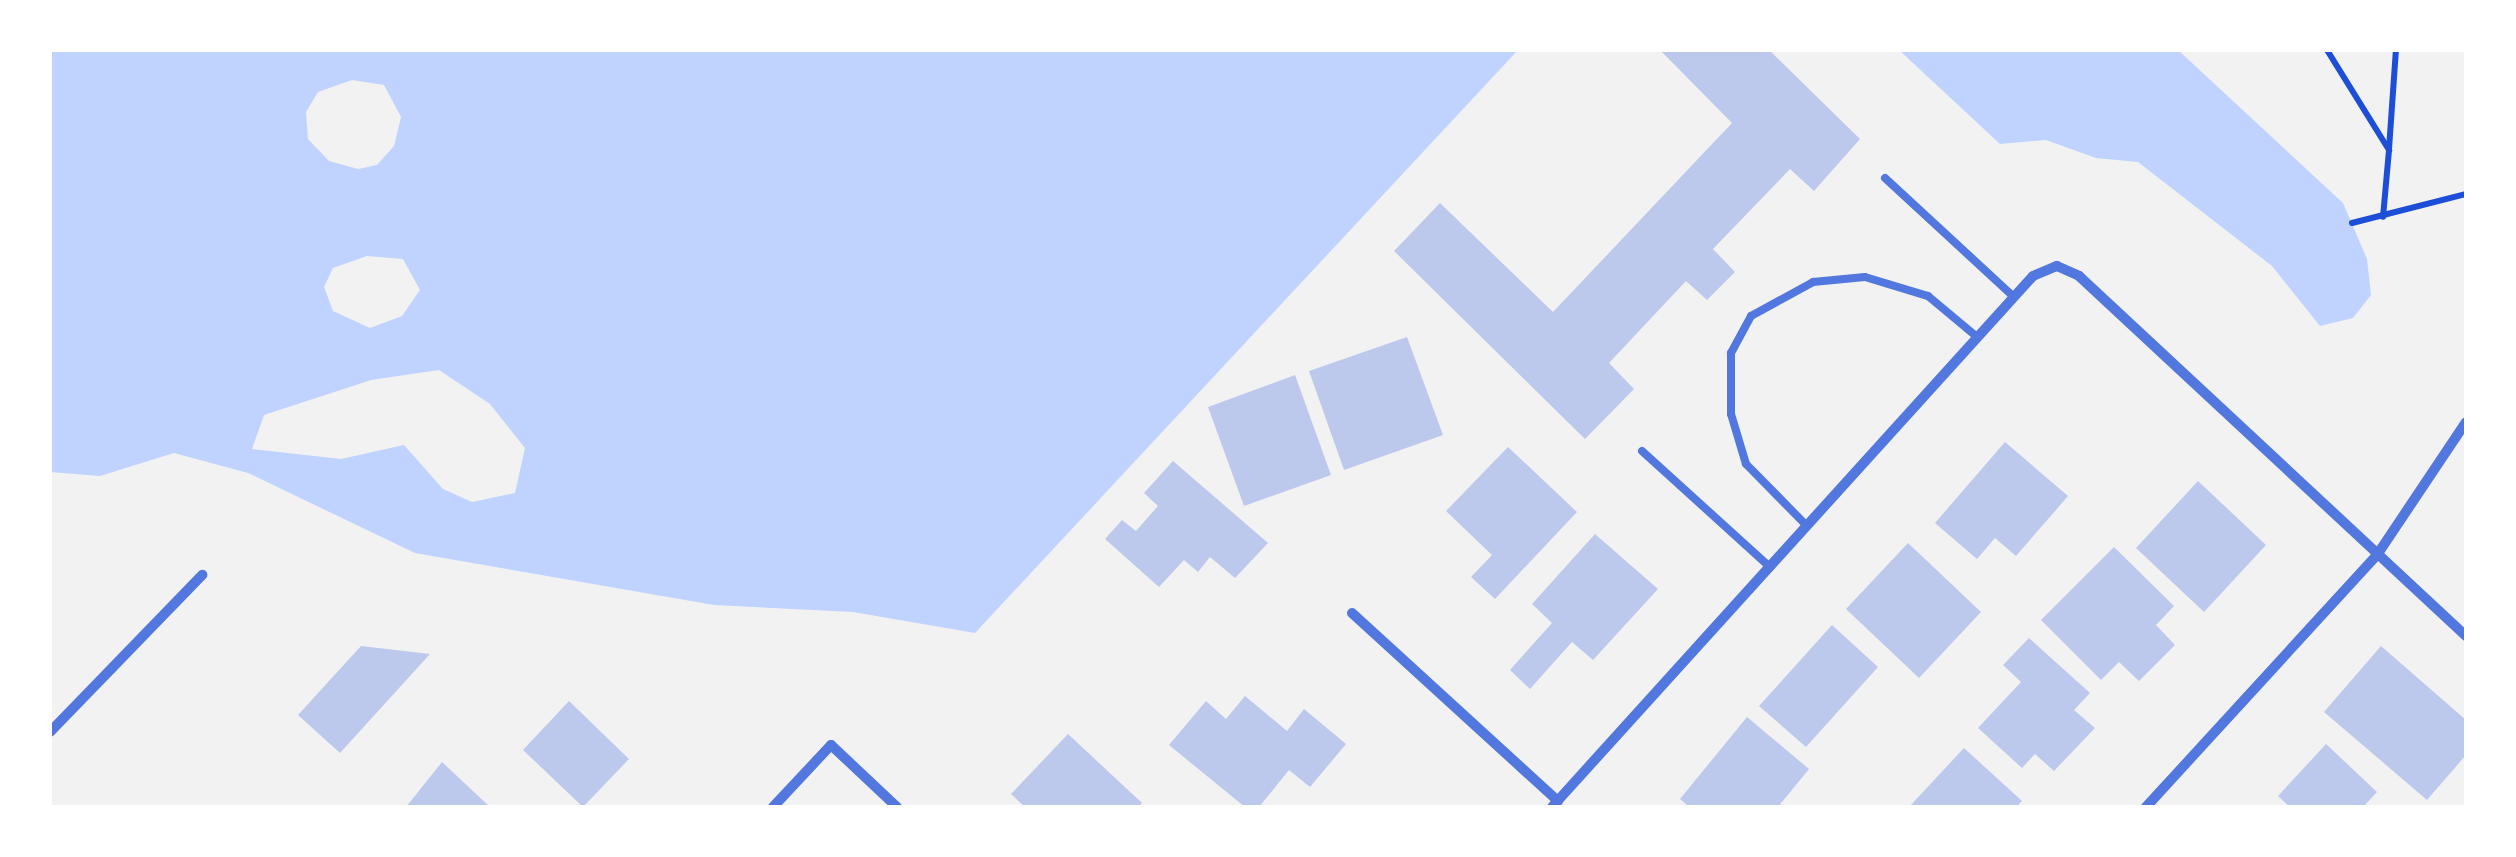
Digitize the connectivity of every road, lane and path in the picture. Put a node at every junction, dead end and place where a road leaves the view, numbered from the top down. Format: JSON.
{"nodes":[{"id":1,"x":2327,"y":50,"type":"edge"},
{"id":2,"x":2396,"y":50,"type":"edge"},
{"id":3,"x":2389,"y":150,"type":"junction"},
{"id":4,"x":1885,"y":178,"type":"dead end"},
{"id":5,"x":2466,"y":194,"type":"edge"},
{"id":6,"x":2383,"y":217,"type":"junction"},
{"id":7,"x":2352,"y":224,"type":"dead end"},
{"id":8,"x":2014,"y":297,"type":"junction"},
{"id":9,"x":1977,"y":337,"type":"junction"},
{"id":10,"x":2466,"y":422,"type":"edge"},
{"id":11,"x":1642,"y":451,"type":"dead end"},
{"id":12,"x":1806,"y":526,"type":"junction"},
{"id":13,"x":2378,"y":555,"type":"junction"},
{"id":14,"x":1770,"y":567,"type":"junction"},
{"id":15,"x":202,"y":575,"type":"dead end"},
{"id":16,"x":1352,"y":613,"type":"dead end"},
{"id":17,"x":2466,"y":636,"type":"edge"},
{"id":18,"x":50,"y":732,"type":"edge"},
{"id":19,"x":1555,"y":804,"type":"edge"},
{"id":20,"x":773,"y":807,"type":"edge"},
{"id":21,"x":897,"y":807,"type":"edge"},
{"id":22,"x":2146,"y":807,"type":"edge"}],
"edges":[{"from":1,"to":3,"type":"path"},
{"from":2,"to":3,"type":"path"},
{"from":3,"to":6,"type":"path"},
{"from":4,"to":8,"type":"lane"},
{"from":5,"to":6,"type":"path"},
{"from":6,"to":7,"type":"path"},
{"from":8,"to":9,"type":"street"},
{"from":8,"to":13,"type":"street"},
{"from":9,"to":12,"type":"street"},
{"from":9,"to":12,"type":"lane"},
{"from":10,"to":13,"type":"street"},
{"from":11,"to":14,"type":"lane"},
{"from":12,"to":14,"type":"street"},
{"from":13,"to":17,"type":"street"},
{"from":13,"to":22,"type":"street"},
{"from":14,"to":19,"type":"street"},
{"from":15,"to":18,"type":"street"},
{"from":16,"to":19,"type":"street"},
{"from":20,"to":21,"type":"street"}]}
